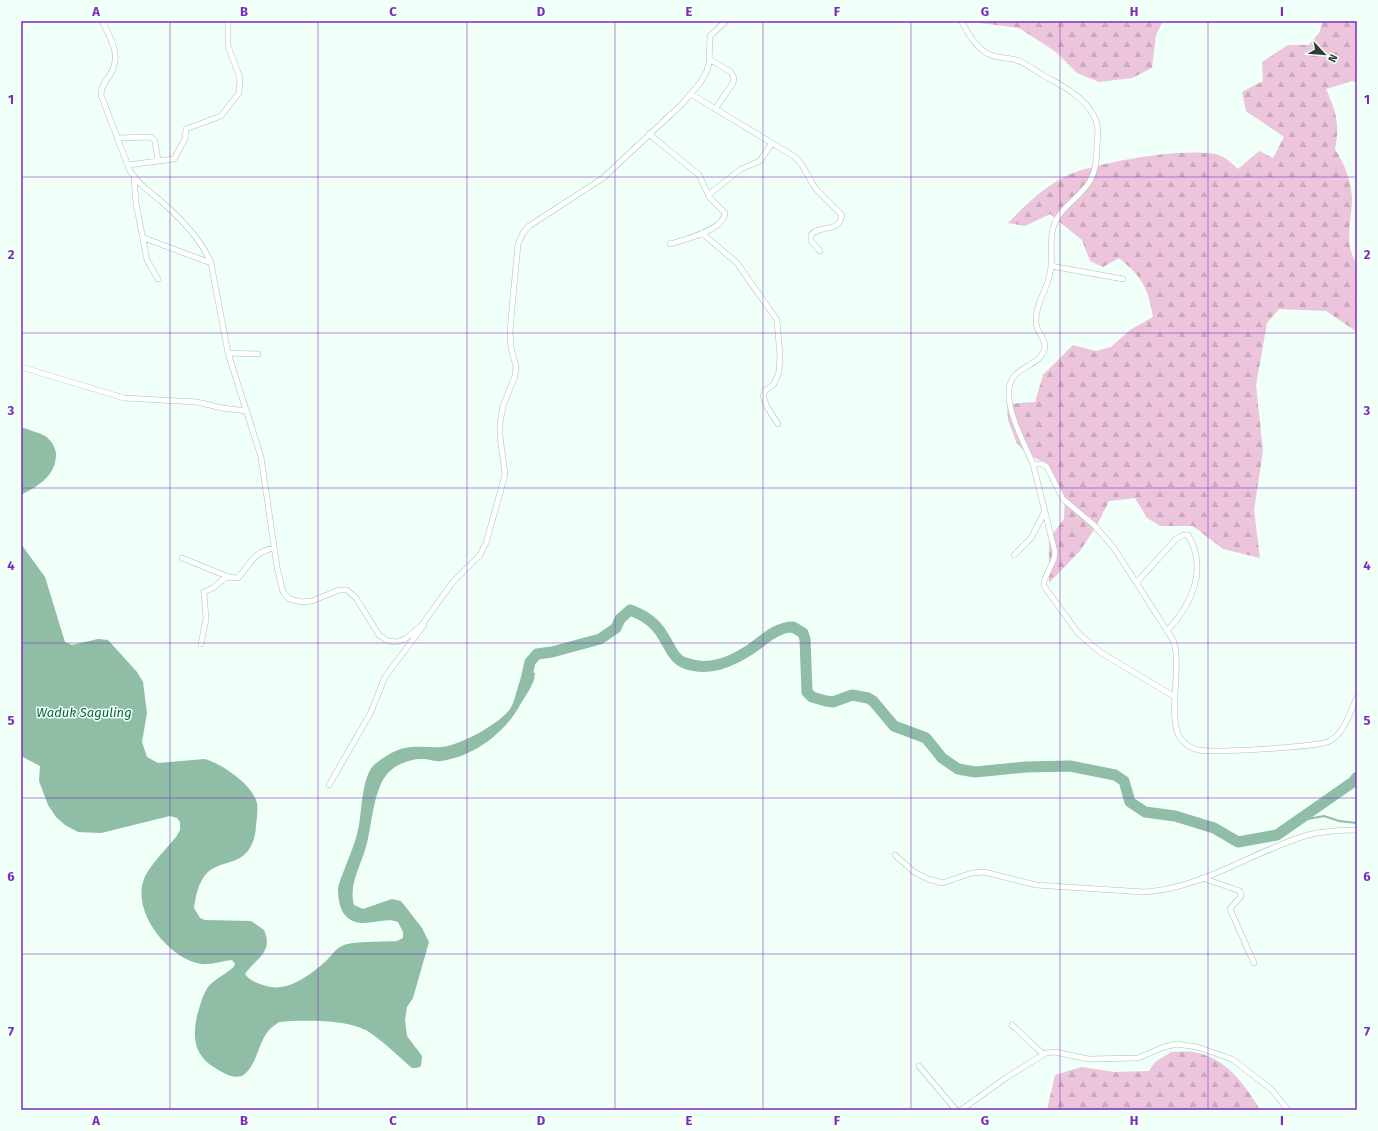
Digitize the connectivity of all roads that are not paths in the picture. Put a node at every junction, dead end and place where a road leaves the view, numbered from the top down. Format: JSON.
{"nodes":[{"id":1,"x":102,"y":21,"type":"edge"},
{"id":2,"x":228,"y":21,"type":"edge"},
{"id":3,"x":726,"y":21,"type":"edge"},
{"id":4,"x":961,"y":21,"type":"edge"},
{"id":5,"x":709,"y":59,"type":"junction"},
{"id":6,"x":691,"y":94,"type":"junction"},
{"id":7,"x":715,"y":108,"type":"junction"},
{"id":8,"x":649,"y":134,"type":"junction"},
{"id":9,"x":117,"y":138,"type":"junction"},
{"id":10,"x":772,"y":143,"type":"junction"},
{"id":11,"x":158,"y":161,"type":"junction"},
{"id":12,"x":128,"y":165,"type":"junction"},
{"id":13,"x":134,"y":177,"type":"junction"},
{"id":14,"x":708,"y":195,"type":"junction"},
{"id":15,"x":702,"y":234,"type":"junction"},
{"id":16,"x":144,"y":238,"type":"junction"},
{"id":17,"x":670,"y":244,"type":"dead end"},
{"id":18,"x":820,"y":252,"type":"dead end"},
{"id":19,"x":211,"y":264,"type":"junction"},
{"id":20,"x":1051,"y":266,"type":"junction"},
{"id":21,"x":158,"y":279,"type":"dead end"},
{"id":22,"x":1123,"y":279,"type":"dead end"},
{"id":23,"x":228,"y":353,"type":"junction"},
{"id":24,"x":258,"y":354,"type":"dead end"},
{"id":25,"x":21,"y":367,"type":"edge"},
{"id":26,"x":247,"y":411,"type":"junction"},
{"id":27,"x":778,"y":424,"type":"dead end"},
{"id":28,"x":1033,"y":464,"type":"junction"},
{"id":29,"x":1045,"y":511,"type":"junction"},
{"id":30,"x":274,"y":548,"type":"junction"},
{"id":31,"x":1014,"y":555,"type":"dead end"},
{"id":32,"x":182,"y":558,"type":"dead end"},
{"id":33,"x":230,"y":578,"type":"junction"},
{"id":34,"x":1137,"y":582,"type":"junction"},
{"id":35,"x":427,"y":619,"type":"junction"},
{"id":36,"x":1168,"y":630,"type":"junction"},
{"id":37,"x":201,"y":644,"type":"dead end"},
{"id":38,"x":1175,"y":697,"type":"junction"},
{"id":39,"x":1357,"y":697,"type":"edge"},
{"id":40,"x":329,"y":784,"type":"dead end"},
{"id":41,"x":1357,"y":830,"type":"edge"},
{"id":42,"x":895,"y":855,"type":"dead end"},
{"id":43,"x":1202,"y":878,"type":"junction"},
{"id":44,"x":1254,"y":963,"type":"dead end"},
{"id":45,"x":1012,"y":1025,"type":"dead end"},
{"id":46,"x":1043,"y":1054,"type":"junction"},
{"id":47,"x":919,"y":1066,"type":"dead end"},
{"id":48,"x":956,"y":1110,"type":"edge"},
{"id":49,"x":962,"y":1110,"type":"edge"},
{"id":50,"x":1288,"y":1110,"type":"edge"}],
"edges":[{"from":1,"to":9,"type":"street"},
{"from":2,"to":11,"type":"street"},
{"from":3,"to":5,"type":"street"},
{"from":4,"to":20,"type":"street"},
{"from":5,"to":6,"type":"street"},
{"from":5,"to":7,"type":"street"},
{"from":6,"to":7,"type":"street"},
{"from":6,"to":8,"type":"street"},
{"from":7,"to":10,"type":"street"},
{"from":8,"to":14,"type":"street"},
{"from":8,"to":35,"type":"street"},
{"from":9,"to":11,"type":"street"},
{"from":9,"to":12,"type":"street"},
{"from":10,"to":14,"type":"street"},
{"from":10,"to":18,"type":"street"},
{"from":11,"to":12,"type":"street"},
{"from":12,"to":13,"type":"street"},
{"from":13,"to":16,"type":"street"},
{"from":13,"to":19,"type":"street"},
{"from":14,"to":15,"type":"street"},
{"from":15,"to":17,"type":"street"},
{"from":15,"to":27,"type":"street"},
{"from":16,"to":19,"type":"street"},
{"from":16,"to":21,"type":"street"},
{"from":19,"to":23,"type":"street"},
{"from":20,"to":22,"type":"street"},
{"from":20,"to":28,"type":"street"},
{"from":23,"to":24,"type":"street"},
{"from":23,"to":26,"type":"street"},
{"from":25,"to":26,"type":"street"},
{"from":26,"to":30,"type":"street"},
{"from":28,"to":29,"type":"street"},
{"from":28,"to":34,"type":"street"},
{"from":29,"to":31,"type":"street"},
{"from":29,"to":38,"type":"street"},
{"from":30,"to":33,"type":"street"},
{"from":30,"to":35,"type":"street"},
{"from":32,"to":33,"type":"street"},
{"from":33,"to":37,"type":"street"},
{"from":34,"to":36,"type":"street"},
{"from":34,"to":36,"type":"street"},
{"from":35,"to":40,"type":"street"},
{"from":36,"to":38,"type":"street"},
{"from":38,"to":39,"type":"street"},
{"from":41,"to":43,"type":"street"},
{"from":42,"to":43,"type":"street"},
{"from":43,"to":44,"type":"street"},
{"from":45,"to":46,"type":"street"},
{"from":46,"to":49,"type":"street"},
{"from":46,"to":50,"type":"street"},
{"from":47,"to":48,"type":"street"}]}
